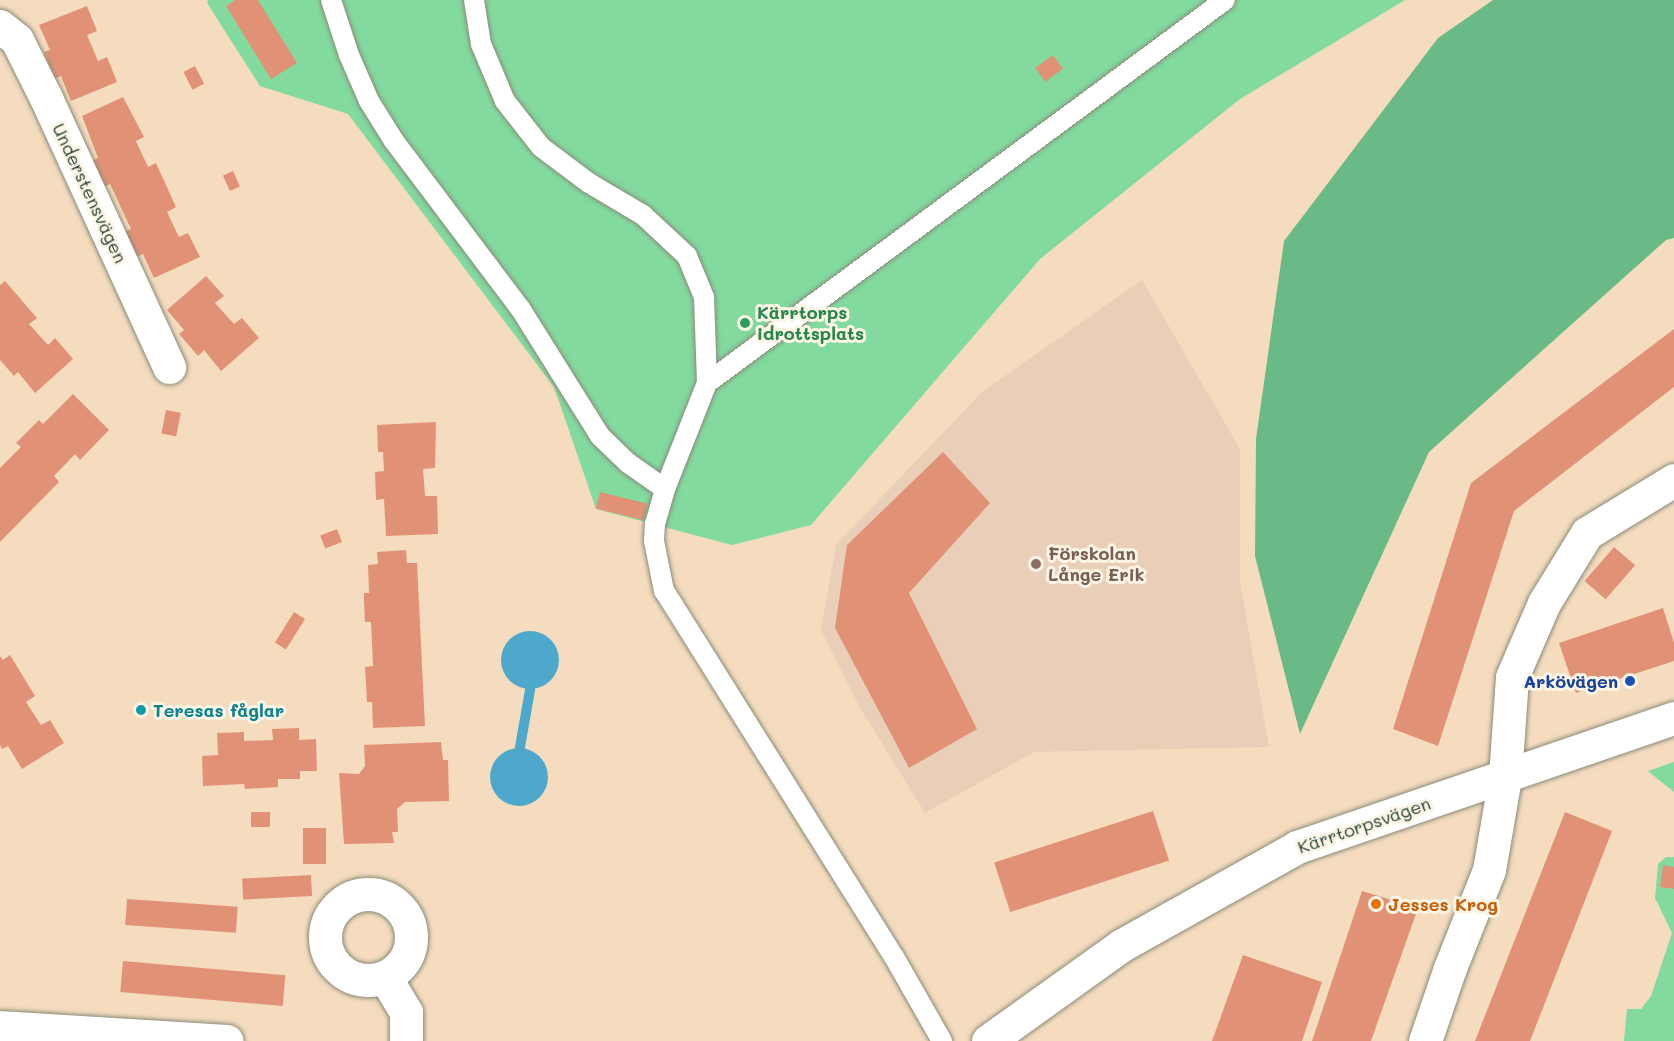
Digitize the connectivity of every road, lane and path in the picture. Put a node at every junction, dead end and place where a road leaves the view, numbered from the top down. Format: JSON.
{"nodes":[{"id":1,"x":331,"y":0,"type":"edge"},
{"id":2,"x":474,"y":0,"type":"edge"},
{"id":3,"x":1225,"y":0,"type":"edge"},
{"id":4,"x":0,"y":26,"type":"edge"},
{"id":5,"x":169,"y":367,"type":"dead end"},
{"id":6,"x":707,"y":382,"type":"junction"},
{"id":7,"x":1674,"y":480,"type":"edge"},
{"id":8,"x":665,"y":489,"type":"junction"},
{"id":9,"x":1674,"y":718,"type":"edge"},
{"id":10,"x":1505,"y":777,"type":"junction"},
{"id":11,"x":385,"y":977,"type":"dead end"},
{"id":12,"x":0,"y":1027,"type":"edge"},
{"id":13,"x":226,"y":1041,"type":"edge"},
{"id":14,"x":406,"y":1041,"type":"edge"},
{"id":15,"x":942,"y":1041,"type":"edge"},
{"id":16,"x":988,"y":1041,"type":"edge"},
{"id":17,"x":1425,"y":1041,"type":"edge"}],
"edges":[{"from":1,"to":8,"type":"lane"},
{"from":2,"to":6,"type":"lane"},
{"from":3,"to":6,"type":"lane"},
{"from":4,"to":5,"type":"street","name":"Understensvägen"},
{"from":6,"to":8,"type":"lane"},
{"from":7,"to":10,"type":"street"},
{"from":8,"to":15,"type":"lane"},
{"from":9,"to":10,"type":"street","name":"Kärrtorpsvägen"},
{"from":10,"to":16,"type":"street","name":"Kärrtorpsvägen"},
{"from":10,"to":17,"type":"street"},
{"from":11,"to":14,"type":"street"},
{"from":12,"to":13,"type":"street"}]}
